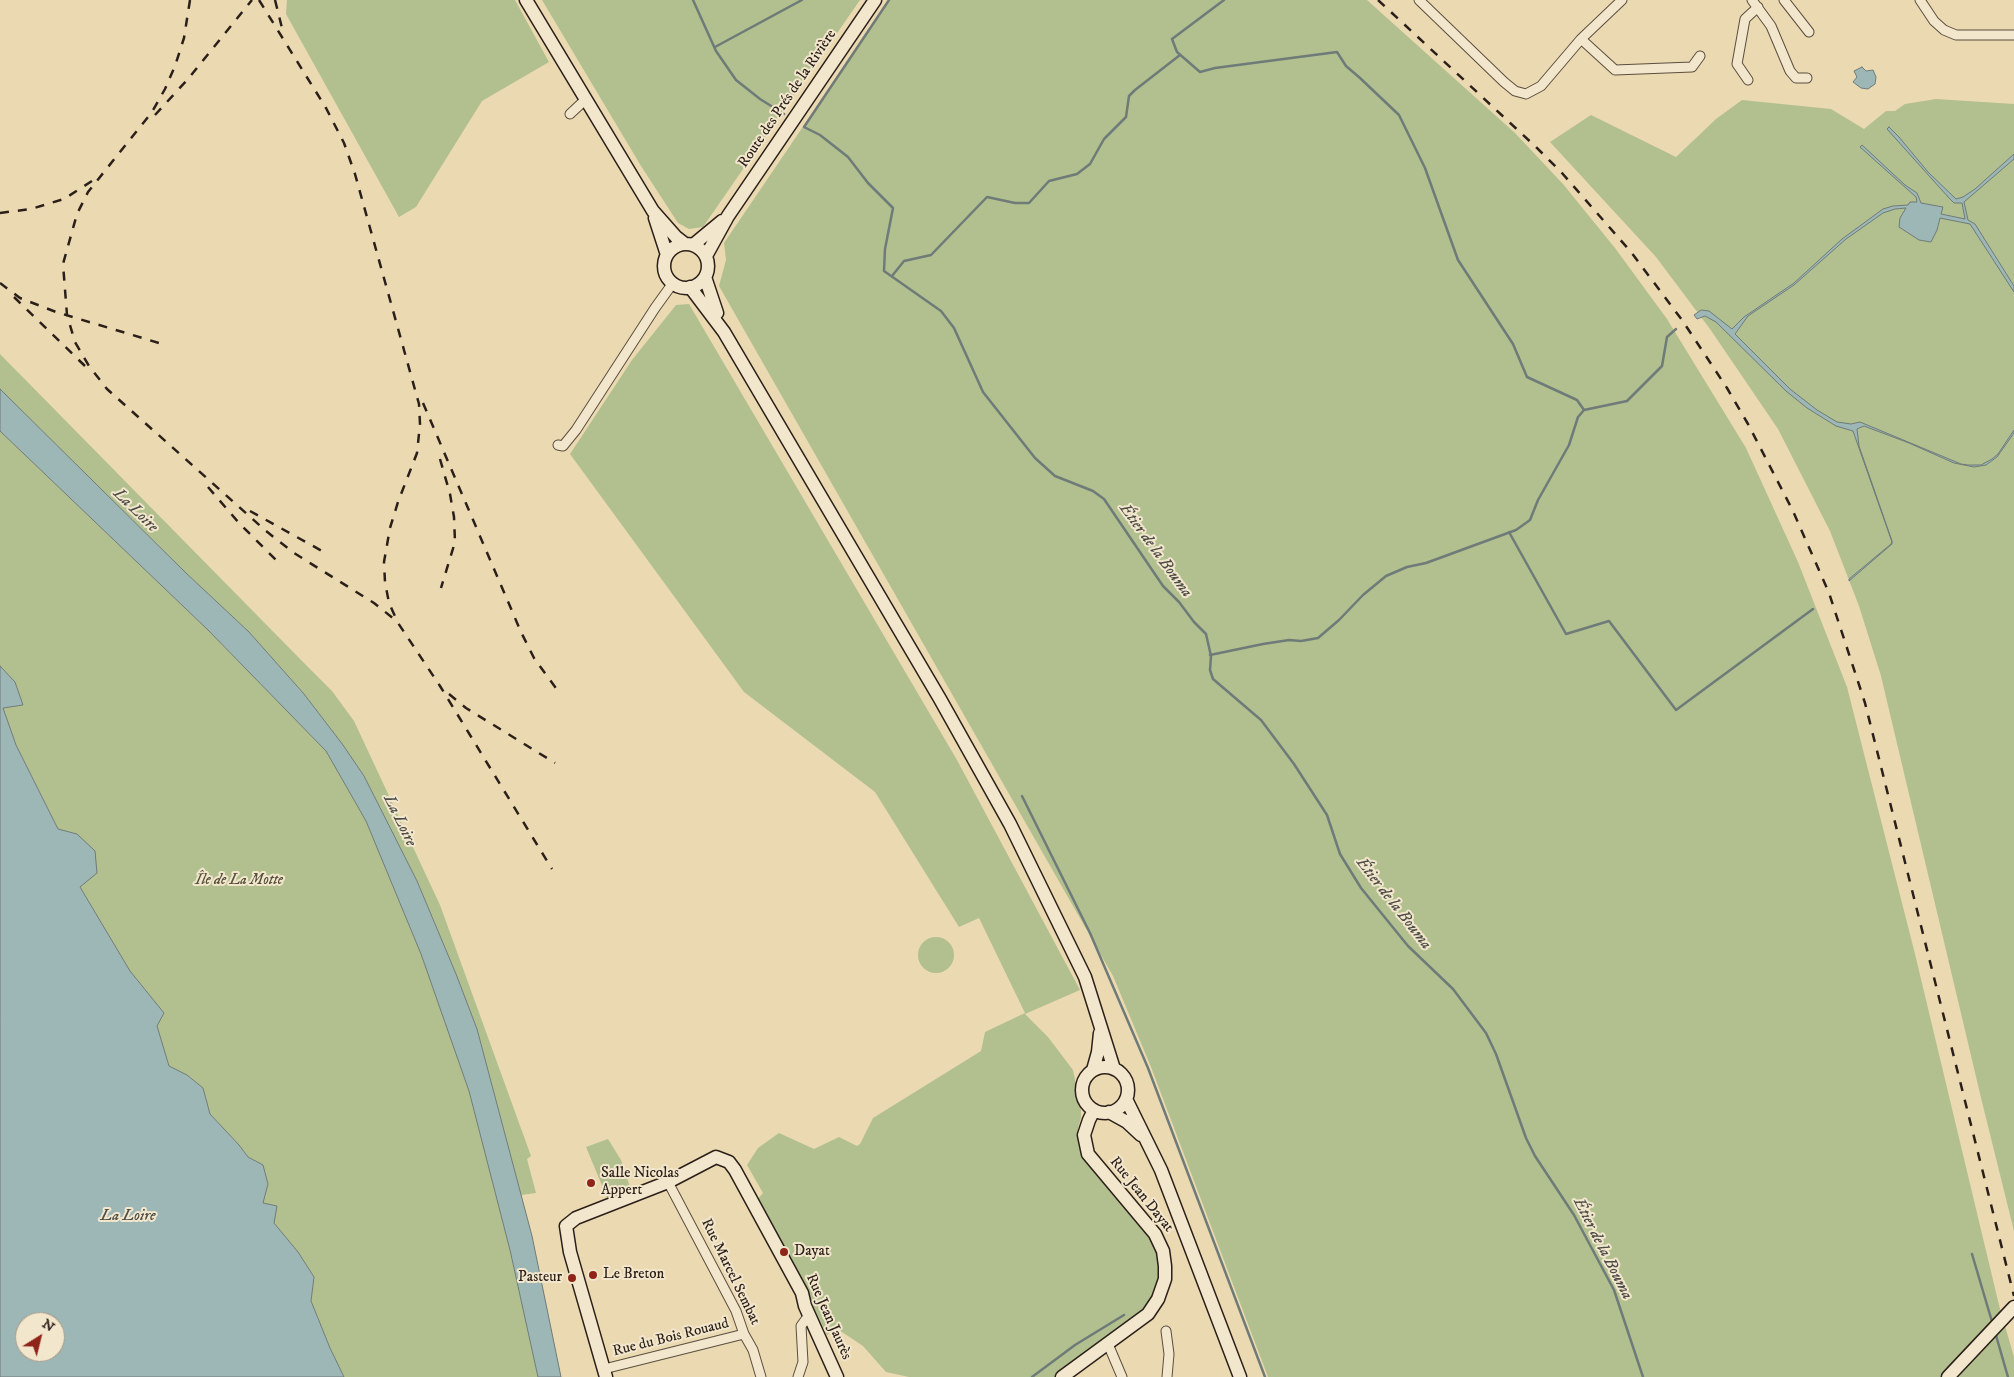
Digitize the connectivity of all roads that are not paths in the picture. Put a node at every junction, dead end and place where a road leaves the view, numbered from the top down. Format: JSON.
{"nodes":[{"id":1,"x":526,"y":0,"type":"edge"},
{"id":2,"x":875,"y":0,"type":"edge"},
{"id":3,"x":1419,"y":0,"type":"edge"},
{"id":4,"x":1622,"y":0,"type":"edge"},
{"id":5,"x":1784,"y":0,"type":"edge"},
{"id":6,"x":1920,"y":0,"type":"edge"},
{"id":7,"x":1755,"y":4,"type":"edge"},
{"id":8,"x":1809,"y":32,"type":"dead end"},
{"id":9,"x":2014,"y":35,"type":"edge"},
{"id":10,"x":1581,"y":39,"type":"junction"},
{"id":11,"x":1700,"y":56,"type":"dead end"},
{"id":12,"x":1807,"y":78,"type":"dead end"},
{"id":13,"x":1748,"y":80,"type":"dead end"},
{"id":14,"x":585,"y":100,"type":"junction"},
{"id":15,"x":570,"y":114,"type":"dead end"},
{"id":16,"x":653,"y":210,"type":"junction"},
{"id":17,"x":728,"y":216,"type":"junction"},
{"id":18,"x":689,"y":245,"type":"junction"},
{"id":19,"x":667,"y":255,"type":"junction"},
{"id":20,"x":706,"y":256,"type":"junction"},
{"id":21,"x":704,"y":277,"type":"junction"},
{"id":22,"x":673,"y":283,"type":"junction"},
{"id":23,"x":690,"y":287,"type":"junction"},
{"id":24,"x":724,"y":332,"type":"junction"},
{"id":25,"x":558,"y":445,"type":"dead end"},
{"id":26,"x":1101,"y":1030,"type":"junction"},
{"id":27,"x":1114,"y":1068,"type":"junction"},
{"id":28,"x":1092,"y":1070,"type":"junction"},
{"id":29,"x":1126,"y":1099,"type":"junction"},
{"id":30,"x":1094,"y":1110,"type":"junction"},
{"id":31,"x":1109,"y":1112,"type":"junction"},
{"id":32,"x":1143,"y":1137,"type":"junction"},
{"id":33,"x":668,"y":1182,"type":"junction"},
{"id":34,"x":2014,"y":1308,"type":"edge"},
{"id":35,"x":809,"y":1315,"type":"junction"},
{"id":36,"x":1166,"y":1330,"type":"dead end"},
{"id":37,"x":744,"y":1334,"type":"junction"},
{"id":38,"x":1108,"y":1344,"type":"junction"},
{"id":39,"x":605,"y":1373,"type":"edge"},
{"id":40,"x":761,"y":1377,"type":"edge"},
{"id":41,"x":798,"y":1377,"type":"edge"},
{"id":42,"x":837,"y":1377,"type":"edge"},
{"id":43,"x":1062,"y":1377,"type":"edge"},
{"id":44,"x":1122,"y":1377,"type":"edge"},
{"id":45,"x":1166,"y":1377,"type":"edge"},
{"id":46,"x":1240,"y":1377,"type":"edge"},
{"id":47,"x":1948,"y":1377,"type":"edge"}],
"edges":[{"from":1,"to":14,"type":"main road"},
{"from":2,"to":17,"type":"main road","name":"Route des Prés de la Rivière"},
{"from":3,"to":10,"type":"street"},
{"from":4,"to":10,"type":"street"},
{"from":5,"to":8,"type":"street"},
{"from":6,"to":9,"type":"street"},
{"from":7,"to":12,"type":"street"},
{"from":7,"to":13,"type":"street"},
{"from":10,"to":11,"type":"street"},
{"from":14,"to":15,"type":"street"},
{"from":14,"to":16,"type":"main road"},
{"from":16,"to":18,"type":"main road"},
{"from":16,"to":19,"type":"main road"},
{"from":17,"to":18,"type":"main road","name":"Route des Prés de la Rivière"},
{"from":17,"to":20,"type":"main road","name":"Route des Prés de la Rivière"},
{"from":18,"to":19,"type":"main road"},
{"from":18,"to":20,"type":"main road"},
{"from":19,"to":22,"type":"main road"},
{"from":20,"to":21,"type":"main road"},
{"from":21,"to":23,"type":"main road"},
{"from":21,"to":24,"type":"main road"},
{"from":22,"to":23,"type":"main road"},
{"from":22,"to":25,"type":"street"},
{"from":23,"to":24,"type":"main road"},
{"from":24,"to":26,"type":"main road"},
{"from":26,"to":27,"type":"main road"},
{"from":26,"to":28,"type":"main road"},
{"from":27,"to":28,"type":"main road"},
{"from":27,"to":29,"type":"main road"},
{"from":28,"to":30,"type":"main road"},
{"from":29,"to":31,"type":"main road"},
{"from":29,"to":32,"type":"main road"},
{"from":30,"to":31,"type":"main road"},
{"from":30,"to":38,"type":"main road","name":"Rue Jean Dayat"},
{"from":31,"to":32,"type":"main road"},
{"from":32,"to":46,"type":"main road"},
{"from":33,"to":35,"type":"main road","name":"Rue Jean Jaurès"},
{"from":33,"to":37,"type":"street","name":"Rue Marcel Sembat"},
{"from":33,"to":39,"type":"main road"},
{"from":34,"to":47,"type":"main road"},
{"from":35,"to":41,"type":"street"},
{"from":35,"to":42,"type":"main road","name":"Rue Jean Jaurès"},
{"from":36,"to":45,"type":"street"},
{"from":37,"to":39,"type":"street","name":"Rue du Bois Rouaud"},
{"from":37,"to":40,"type":"street","name":"Rue Marcel Sembat"},
{"from":38,"to":43,"type":"main road","name":"Rue Jean Dayat"},
{"from":38,"to":44,"type":"street"}]}
